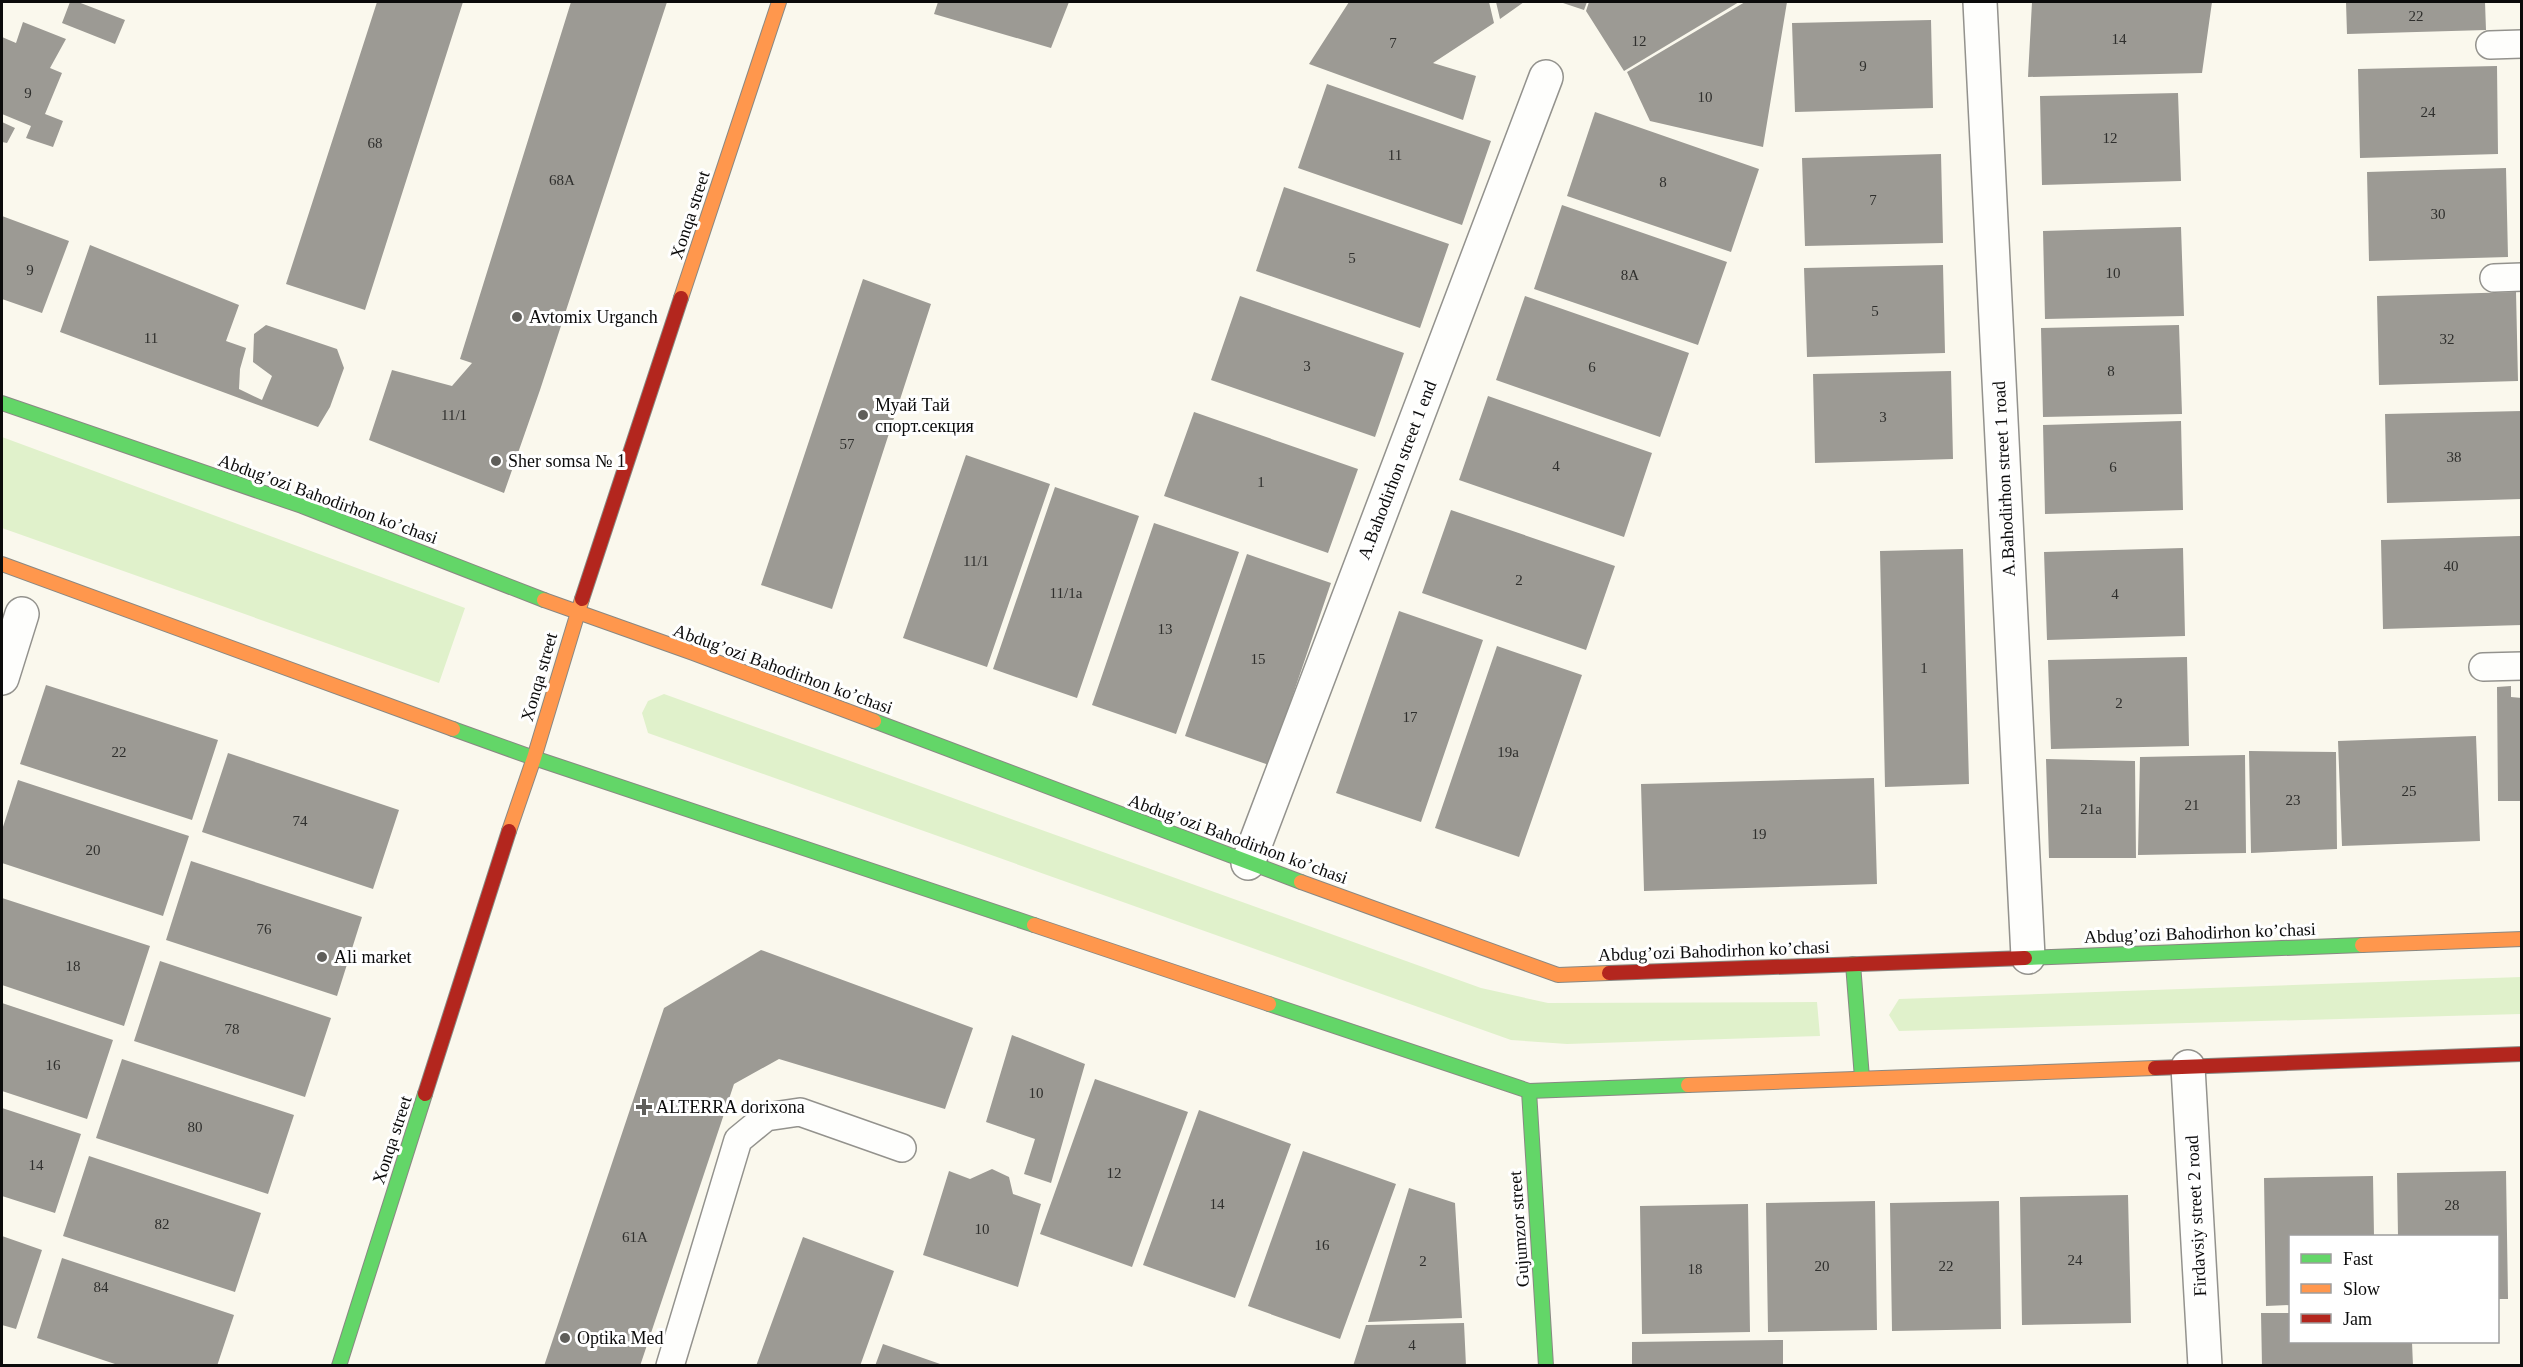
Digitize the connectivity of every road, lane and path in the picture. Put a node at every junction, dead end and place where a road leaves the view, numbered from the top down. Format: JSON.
{"nodes":[{"id":1,"x":779,"y":2,"type":"edge"},
{"id":2,"x":1980,"y":2,"type":"edge"},
{"id":3,"x":2522,"y":44,"type":"edge"},
{"id":4,"x":2490,"y":45,"type":"dead end"},
{"id":5,"x":1546,"y":76,"type":"dead end"},
{"id":6,"x":2522,"y":277,"type":"edge"},
{"id":7,"x":2494,"y":278,"type":"dead end"},
{"id":8,"x":2,"y":403,"type":"edge"},
{"id":9,"x":2,"y":564,"type":"edge"},
{"id":10,"x":577,"y":613,"type":"junction"},
{"id":11,"x":22,"y":614,"type":"dead end"},
{"id":12,"x":2522,"y":666,"type":"edge"},
{"id":13,"x":2483,"y":667,"type":"dead end"},
{"id":14,"x":2,"y":678,"type":"edge"},
{"id":15,"x":534,"y":758,"type":"junction"},
{"id":16,"x":1248,"y":863,"type":"junction"},
{"id":17,"x":2522,"y":939,"type":"edge"},
{"id":18,"x":2028,"y":957,"type":"junction"},
{"id":19,"x":1853,"y":964,"type":"junction"},
{"id":20,"x":2522,"y":1054,"type":"edge"},
{"id":21,"x":2188,"y":1066,"type":"junction"},
{"id":22,"x":1862,"y":1078,"type":"junction"},
{"id":23,"x":1529,"y":1091,"type":"junction"},
{"id":24,"x":902,"y":1148,"type":"dead end"},
{"id":25,"x":339,"y":1365,"type":"edge"},
{"id":26,"x":670,"y":1365,"type":"edge"},
{"id":27,"x":1546,"y":1365,"type":"edge"},
{"id":28,"x":2205,"y":1365,"type":"edge"}],
"edges":[{"from":1,"to":10,"type":"main road","name":"Xonqa street"},
{"from":2,"to":18,"type":"street","name":"A.Bahodirhon street 1 road"},
{"from":3,"to":4,"type":"lane"},
{"from":5,"to":16,"type":"street","name":"A.Bahodirhon street 1 end"},
{"from":6,"to":7,"type":"lane"},
{"from":8,"to":10,"type":"main road","name":"Abdug’ozi Bahodirhon ko’chasi"},
{"from":9,"to":15,"type":"main road"},
{"from":10,"to":15,"type":"main road","name":"Xonqa street"},
{"from":10,"to":16,"type":"main road","name":"Abdug’ozi Bahodirhon ko’chasi"},
{"from":11,"to":14,"type":"street"},
{"from":12,"to":13,"type":"lane"},
{"from":15,"to":23,"type":"main road"},
{"from":15,"to":25,"type":"main road","name":"Xonqa street"},
{"from":16,"to":19,"type":"main road","name":"Abdug’ozi Bahodirhon ko’chasi"},
{"from":17,"to":18,"type":"main road","name":"Abdug’ozi Bahodirhon ko’chasi"},
{"from":18,"to":19,"type":"main road","name":"Abdug’ozi Bahodirhon ko’chasi"},
{"from":19,"to":22,"type":"main road"},
{"from":20,"to":21,"type":"main road"},
{"from":21,"to":22,"type":"main road"},
{"from":21,"to":28,"type":"street","name":"Firdavsiy street 2 road"},
{"from":22,"to":23,"type":"main road"},
{"from":23,"to":27,"type":"main road","name":"Gujumzor street"},
{"from":24,"to":26,"type":"lane"}]}
